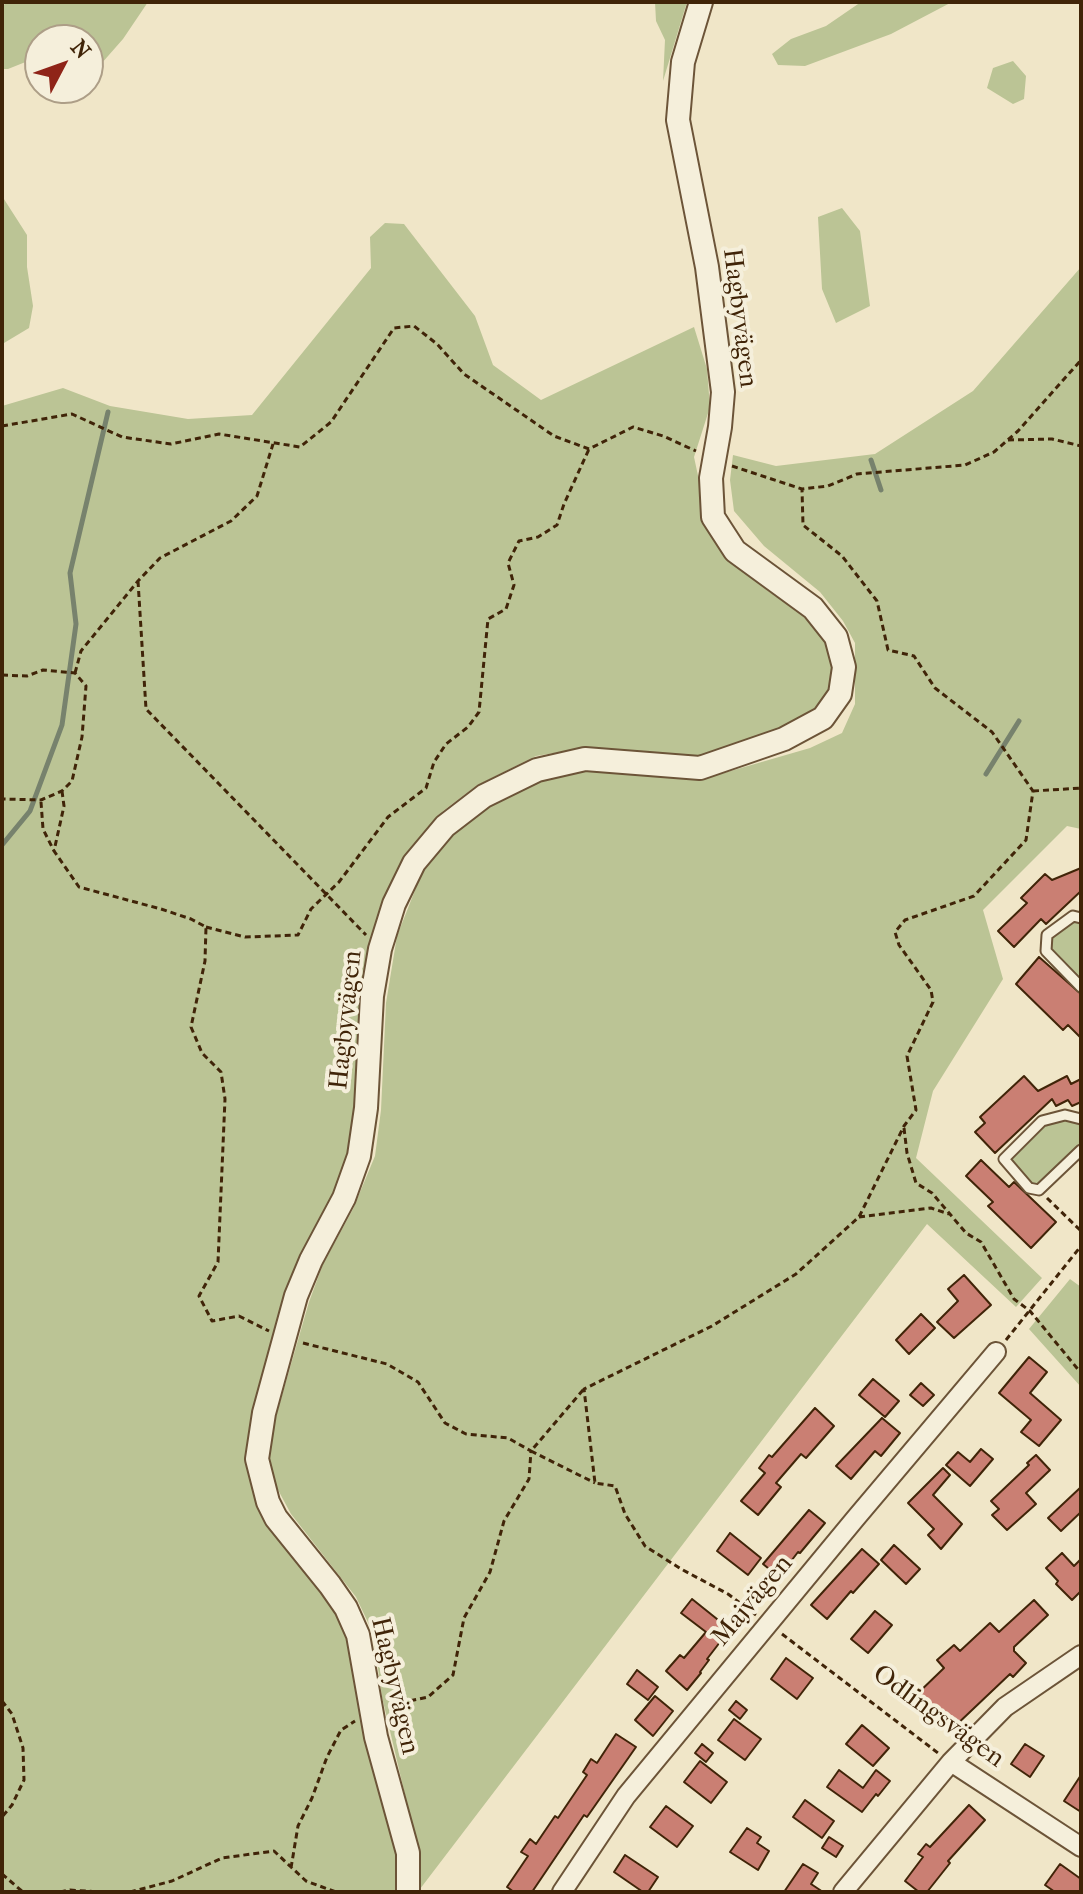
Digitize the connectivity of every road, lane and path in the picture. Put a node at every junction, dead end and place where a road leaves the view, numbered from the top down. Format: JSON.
{"nodes":[{"id":1,"x":701,"y":2,"type":"edge"},
{"id":2,"x":1081,"y":360,"type":"edge"},
{"id":3,"x":2,"y":426,"type":"edge"},
{"id":4,"x":1008,"y":440,"type":"junction"},
{"id":5,"x":273,"y":444,"type":"junction"},
{"id":6,"x":1081,"y":446,"type":"edge"},
{"id":7,"x":589,"y":449,"type":"junction"},
{"id":8,"x":715,"y":459,"type":"junction"},
{"id":9,"x":802,"y":489,"type":"junction"},
{"id":10,"x":138,"y":581,"type":"junction"},
{"id":11,"x":75,"y":673,"type":"junction"},
{"id":12,"x":2,"y":675,"type":"edge"},
{"id":13,"x":1081,"y":788,"type":"edge"},
{"id":14,"x":1033,"y":791,"type":"junction"},
{"id":15,"x":2,"y":799,"type":"edge"},
{"id":16,"x":39,"y":800,"type":"junction"},
{"id":17,"x":54,"y":851,"type":"dead end"},
{"id":18,"x":1081,"y":918,"type":"edge"},
{"id":19,"x":206,"y":927,"type":"dead end"},
{"id":20,"x":380,"y":949,"type":"junction"},
{"id":21,"x":1081,"y":987,"type":"edge"},
{"id":22,"x":1081,"y":1119,"type":"edge"},
{"id":23,"x":904,"y":1126,"type":"junction"},
{"id":24,"x":1081,"y":1150,"type":"edge"},
{"id":25,"x":1039,"y":1190,"type":"junction"},
{"id":26,"x":949,"y":1214,"type":"junction"},
{"id":27,"x":859,"y":1217,"type":"junction"},
{"id":28,"x":1081,"y":1231,"type":"edge"},
{"id":29,"x":1081,"y":1246,"type":"edge"},
{"id":30,"x":1030,"y":1311,"type":"junction"},
{"id":31,"x":996,"y":1352,"type":"joint"},
{"id":32,"x":1081,"y":1373,"type":"edge"},
{"id":33,"x":584,"y":1389,"type":"junction"},
{"id":34,"x":595,"y":1483,"type":"junction"},
{"id":35,"x":768,"y":1624,"type":"junction"},
{"id":36,"x":1081,"y":1655,"type":"edge"},
{"id":37,"x":2,"y":1701,"type":"edge"},
{"id":38,"x":371,"y":1709,"type":"junction"},
{"id":39,"x":951,"y":1762,"type":"junction"},
{"id":40,"x":2,"y":1817,"type":"edge"},
{"id":41,"x":1081,"y":1847,"type":"edge"},
{"id":42,"x":291,"y":1868,"type":"junction"},
{"id":43,"x":2,"y":1874,"type":"edge"},
{"id":44,"x":69,"y":1891,"type":"edge"},
{"id":45,"x":23,"y":1892,"type":"edge"},
{"id":46,"x":60,"y":1892,"type":"edge"},
{"id":47,"x":100,"y":1892,"type":"edge"},
{"id":48,"x":130,"y":1892,"type":"edge"},
{"id":49,"x":336,"y":1892,"type":"edge"},
{"id":50,"x":408,"y":1892,"type":"edge"},
{"id":51,"x":562,"y":1892,"type":"edge"},
{"id":52,"x":843,"y":1892,"type":"edge"}],
"edges":[{"from":1,"to":8,"type":"street","name":"Hagbyvägen"},
{"from":2,"to":4,"type":"path"},
{"from":3,"to":5,"type":"path"},
{"from":4,"to":6,"type":"path"},
{"from":4,"to":9,"type":"path"},
{"from":5,"to":7,"type":"path"},
{"from":5,"to":10,"type":"path"},
{"from":7,"to":8,"type":"path"},
{"from":7,"to":19,"type":"path"},
{"from":8,"to":9,"type":"path"},
{"from":8,"to":20,"type":"street","name":"Hagbyvägen"},
{"from":9,"to":14,"type":"path"},
{"from":10,"to":11,"type":"path"},
{"from":10,"to":20,"type":"path"},
{"from":11,"to":12,"type":"path"},
{"from":11,"to":16,"type":"path"},
{"from":13,"to":14,"type":"path"},
{"from":14,"to":23,"type":"path"},
{"from":15,"to":16,"type":"path"},
{"from":16,"to":17,"type":"path"},
{"from":18,"to":21,"type":"lane"},
{"from":20,"to":38,"type":"street","name":"Hagbyvägen"},
{"from":22,"to":25,"type":"lane"},
{"from":23,"to":26,"type":"path"},
{"from":23,"to":27,"type":"path"},
{"from":24,"to":25,"type":"lane"},
{"from":25,"to":28,"type":"path"},
{"from":26,"to":27,"type":"path"},
{"from":26,"to":30,"type":"path"},
{"from":27,"to":33,"type":"path"},
{"from":29,"to":30,"type":"path"},
{"from":30,"to":31,"type":"path"},
{"from":30,"to":32,"type":"path"},
{"from":31,"to":35,"type":"street","name":"Majvägen"},
{"from":33,"to":34,"type":"path"},
{"from":33,"to":34,"type":"path"},
{"from":34,"to":35,"type":"path","name":"Odlingsvägen"},
{"from":35,"to":39,"type":"path","name":"Odlingsvägen"},
{"from":35,"to":51,"type":"street","name":"Majvägen"},
{"from":36,"to":39,"type":"street"},
{"from":37,"to":40,"type":"path"},
{"from":38,"to":42,"type":"path"},
{"from":38,"to":50,"type":"street","name":"Hagbyvägen"},
{"from":39,"to":41,"type":"street","name":"Odlingsvägen"},
{"from":39,"to":52,"type":"street"},
{"from":42,"to":48,"type":"path"},
{"from":42,"to":49,"type":"path"},
{"from":43,"to":45,"type":"path"},
{"from":44,"to":46,"type":"path"},
{"from":44,"to":47,"type":"path"}]}
